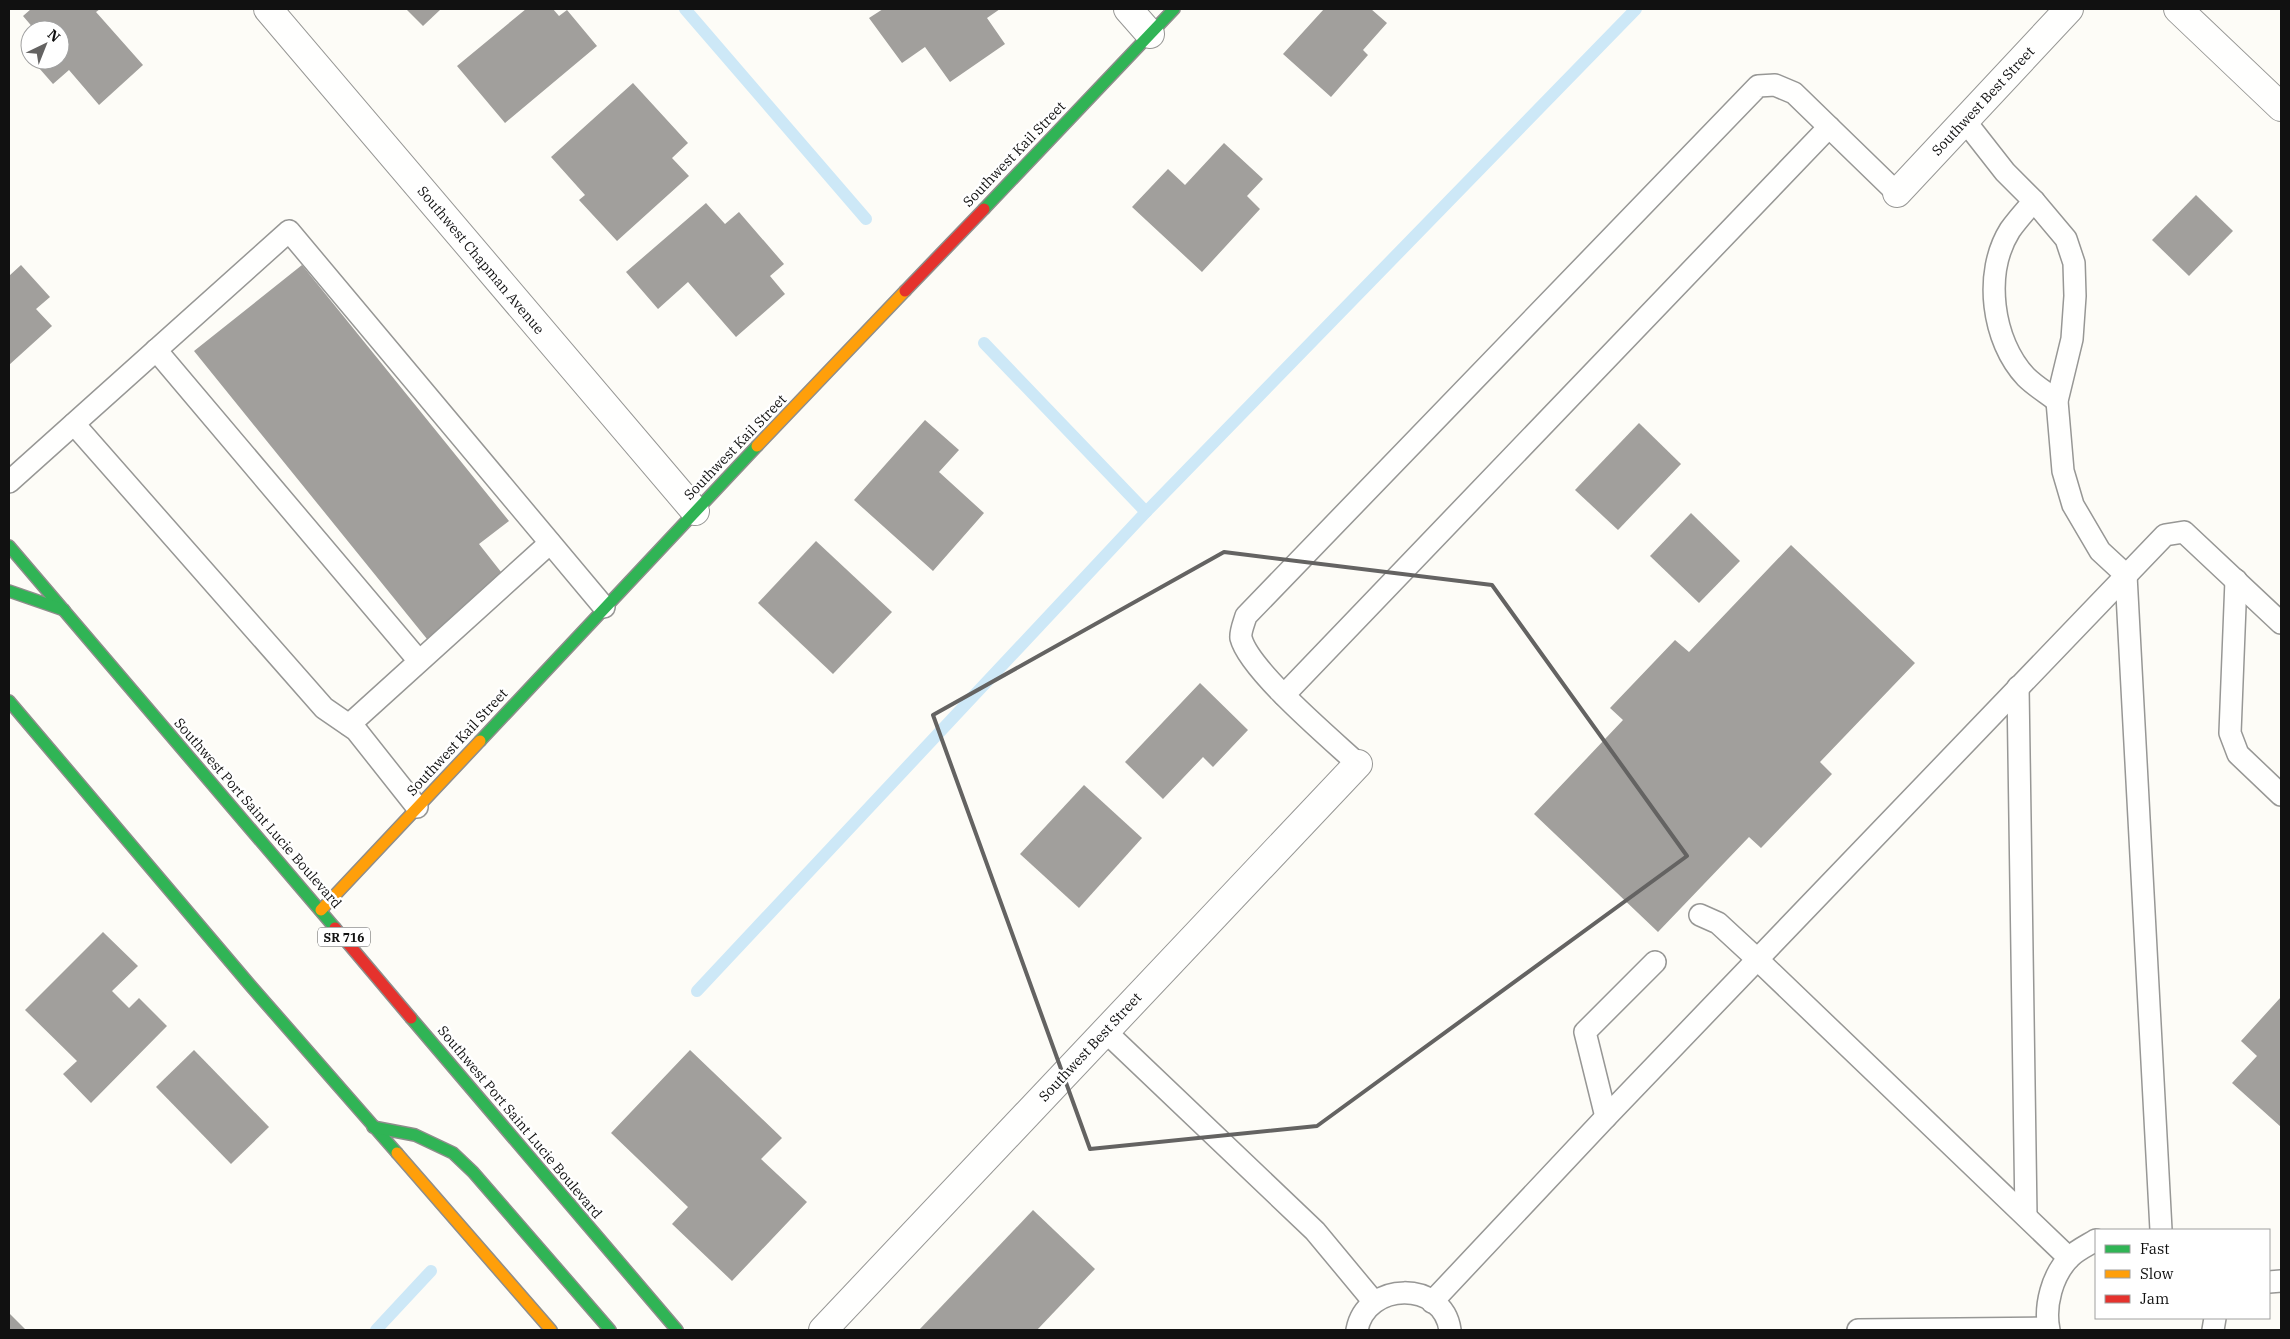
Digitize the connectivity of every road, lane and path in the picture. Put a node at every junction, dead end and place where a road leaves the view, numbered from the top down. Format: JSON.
{"nodes":[{"id":1,"x":268,"y":9,"type":"edge"},
{"id":2,"x":1128,"y":9,"type":"edge"},
{"id":3,"x":1174,"y":9,"type":"edge"},
{"id":4,"x":2069,"y":9,"type":"edge"},
{"id":5,"x":2178,"y":9,"type":"edge"},
{"id":6,"x":1150,"y":34,"type":"junction"},
{"id":7,"x":2281,"y":107,"type":"edge"},
{"id":8,"x":1965,"y":121,"type":"junction"},
{"id":9,"x":1829,"y":127,"type":"junction"},
{"id":10,"x":1897,"y":193,"type":"joint"},
{"id":11,"x":2034,"y":201,"type":"junction"},
{"id":12,"x":156,"y":350,"type":"junction"},
{"id":13,"x":2056,"y":401,"type":"junction"},
{"id":14,"x":74,"y":424,"type":"junction"},
{"id":15,"x":9,"y":482,"type":"edge"},
{"id":16,"x":694,"y":511,"type":"junction"},
{"id":17,"x":550,"y":543,"type":"junction"},
{"id":18,"x":9,"y":546,"type":"edge"},
{"id":19,"x":2126,"y":575,"type":"junction"},
{"id":20,"x":2236,"y":580,"type":"junction"},
{"id":21,"x":9,"y":591,"type":"edge"},
{"id":22,"x":604,"y":607,"type":"junction"},
{"id":23,"x":64,"y":610,"type":"junction"},
{"id":24,"x":2281,"y":623,"type":"edge"},
{"id":25,"x":419,"y":661,"type":"junction"},
{"id":26,"x":2018,"y":687,"type":"junction"},
{"id":27,"x":1284,"y":694,"type":"junction"},
{"id":28,"x":9,"y":701,"type":"edge"},
{"id":29,"x":349,"y":725,"type":"junction"},
{"id":30,"x":1358,"y":764,"type":"joint"},
{"id":31,"x":2281,"y":794,"type":"edge"},
{"id":32,"x":417,"y":807,"type":"junction"},
{"id":33,"x":321,"y":910,"type":"junction"},
{"id":34,"x":1700,"y":915,"type":"dead end"},
{"id":35,"x":1757,"y":959,"type":"junction"},
{"id":36,"x":1654,"y":962,"type":"dead end"},
{"id":37,"x":1105,"y":1031,"type":"junction"},
{"id":38,"x":1606,"y":1117,"type":"junction"},
{"id":39,"x":373,"y":1127,"type":"junction"},
{"id":40,"x":2026,"y":1216,"type":"junction"},
{"id":41,"x":2161,"y":1229,"type":"edge"},
{"id":42,"x":2095,"y":1241,"type":"edge"},
{"id":43,"x":2070,"y":1258,"type":"junction"},
{"id":44,"x":1374,"y":1302,"type":"junction"},
{"id":45,"x":1432,"y":1302,"type":"junction"},
{"id":46,"x":2048,"y":1329,"type":"edge"},
{"id":47,"x":551,"y":1330,"type":"edge"},
{"id":48,"x":610,"y":1330,"type":"edge"},
{"id":49,"x":677,"y":1330,"type":"edge"},
{"id":50,"x":823,"y":1330,"type":"edge"},
{"id":51,"x":1357,"y":1330,"type":"edge"},
{"id":52,"x":1450,"y":1330,"type":"edge"},
{"id":53,"x":1858,"y":1330,"type":"edge"}],
"edges":[{"from":1,"to":16,"type":"street","name":"Southwest Chapman Avenue"},
{"from":2,"to":6,"type":"street"},
{"from":3,"to":6,"type":"main road","name":"Southwest Kail Street"},
{"from":4,"to":8,"type":"street","name":"Southwest Best Street"},
{"from":5,"to":7,"type":"street"},
{"from":6,"to":16,"type":"main road","name":"Southwest Kail Street"},
{"from":8,"to":10,"type":"street","name":"Southwest Best Street"},
{"from":8,"to":11,"type":"lane"},
{"from":9,"to":10,"type":"lane"},
{"from":9,"to":27,"type":"lane"},
{"from":9,"to":27,"type":"lane"},
{"from":11,"to":13,"type":"lane"},
{"from":11,"to":13,"type":"lane"},
{"from":12,"to":14,"type":"lane"},
{"from":12,"to":17,"type":"lane"},
{"from":12,"to":25,"type":"lane"},
{"from":13,"to":19,"type":"lane"},
{"from":14,"to":15,"type":"lane"},
{"from":14,"to":29,"type":"lane"},
{"from":16,"to":22,"type":"main road","name":"Southwest Kail Street"},
{"from":17,"to":22,"type":"lane"},
{"from":17,"to":25,"type":"lane"},
{"from":18,"to":23,"type":"main road","name":"Southwest Port Saint Lucie Boulevard","number":"SR 716"},
{"from":19,"to":20,"type":"lane"},
{"from":19,"to":26,"type":"lane"},
{"from":19,"to":41,"type":"lane"},
{"from":20,"to":24,"type":"lane"},
{"from":20,"to":31,"type":"lane"},
{"from":21,"to":23,"type":"main road"},
{"from":22,"to":32,"type":"main road","name":"Southwest Kail Street"},
{"from":23,"to":33,"type":"main road","name":"Southwest Port Saint Lucie Boulevard","number":"SR 716"},
{"from":25,"to":29,"type":"lane"},
{"from":26,"to":35,"type":"lane"},
{"from":26,"to":40,"type":"lane"},
{"from":27,"to":30,"type":"lane"},
{"from":28,"to":39,"type":"main road"},
{"from":29,"to":32,"type":"lane"},
{"from":30,"to":37,"type":"street","name":"Southwest Best Street"},
{"from":32,"to":33,"type":"main road","name":"Southwest Kail Street"},
{"from":33,"to":49,"type":"main road","name":"Southwest Port Saint Lucie Boulevard","number":"SR 716"},
{"from":34,"to":35,"type":"lane"},
{"from":35,"to":38,"type":"lane"},
{"from":35,"to":40,"type":"lane"},
{"from":36,"to":38,"type":"lane"},
{"from":37,"to":44,"type":"lane"},
{"from":37,"to":50,"type":"street","name":"Southwest Best Street"},
{"from":38,"to":45,"type":"lane"},
{"from":39,"to":47,"type":"main road"},
{"from":39,"to":48,"type":"main road"},
{"from":40,"to":43,"type":"lane"},
{"from":42,"to":43,"type":"lane"},
{"from":43,"to":46,"type":"lane"},
{"from":44,"to":45,"type":"lane"},
{"from":44,"to":51,"type":"lane"},
{"from":45,"to":52,"type":"lane"},
{"from":46,"to":53,"type":"lane"}]}
